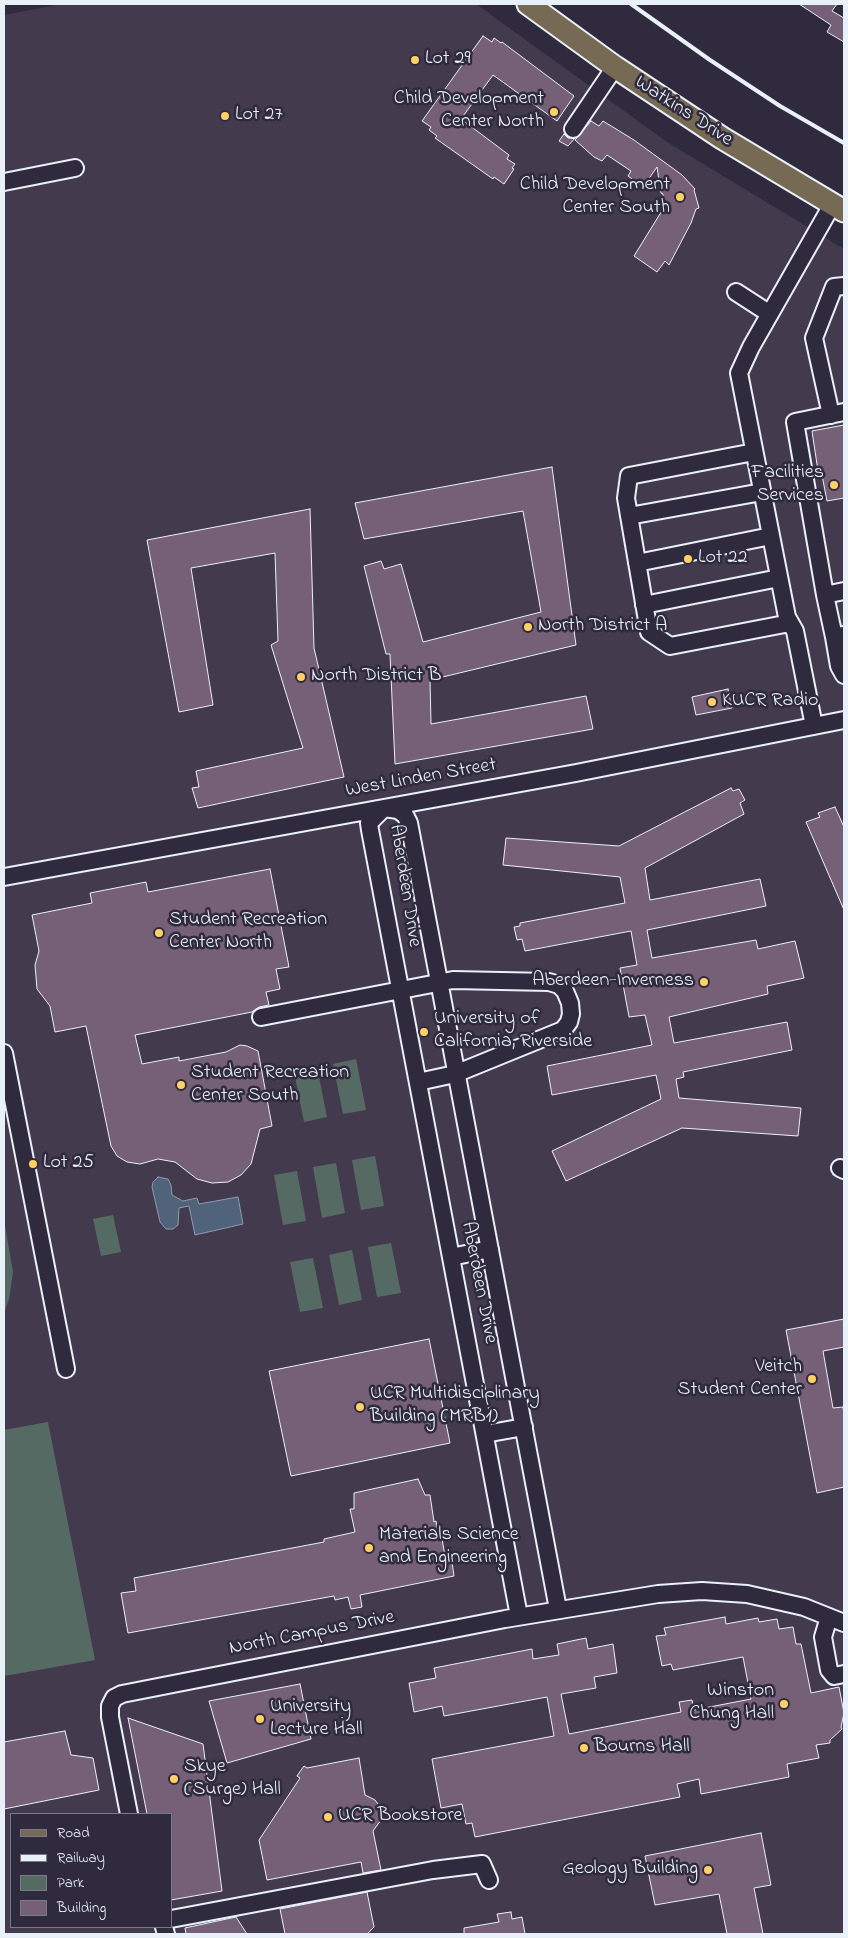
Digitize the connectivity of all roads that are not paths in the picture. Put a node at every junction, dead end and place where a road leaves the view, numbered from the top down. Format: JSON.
{"nodes":[{"id":1,"x":528,"y":4,"type":"edge"},
{"id":2,"x":615,"y":67,"type":"junction"},
{"id":3,"x":573,"y":129,"type":"dead end"},
{"id":4,"x":75,"y":168,"type":"dead end"},
{"id":5,"x":4,"y":182,"type":"edge"},
{"id":6,"x":838,"y":208,"type":"edge"},
{"id":7,"x":844,"y":286,"type":"edge"},
{"id":8,"x":736,"y":292,"type":"dead end"},
{"id":9,"x":770,"y":314,"type":"junction"},
{"id":10,"x":837,"y":413,"type":"edge"},
{"id":11,"x":754,"y":452,"type":"junction"},
{"id":12,"x":762,"y":492,"type":"junction"},
{"id":13,"x":629,"y":516,"type":"junction"},
{"id":14,"x":771,"y":536,"type":"junction"},
{"id":15,"x":637,"y":563,"type":"junction"},
{"id":16,"x":780,"y":578,"type":"junction"},
{"id":17,"x":844,"y":591,"type":"edge"},
{"id":18,"x":825,"y":595,"type":"junction"},
{"id":19,"x":644,"y":605,"type":"junction"},
{"id":20,"x":790,"y":622,"type":"junction"},
{"id":21,"x":839,"y":636,"type":"edge"},
{"id":22,"x":844,"y":674,"type":"edge"},
{"id":23,"x":844,"y":720,"type":"edge"},
{"id":24,"x":814,"y":726,"type":"junction"},
{"id":25,"x":384,"y":808,"type":"junction"},
{"id":26,"x":4,"y":877,"type":"edge"},
{"id":27,"x":439,"y":982,"type":"junction"},
{"id":28,"x":400,"y":991,"type":"junction"},
{"id":29,"x":261,"y":1017,"type":"dead end"},
{"id":30,"x":4,"y":1053,"type":"edge"},
{"id":31,"x":455,"y":1074,"type":"junction"},
{"id":32,"x":418,"y":1082,"type":"junction"},
{"id":33,"x":490,"y":1249,"type":"junction"},
{"id":34,"x":451,"y":1257,"type":"junction"},
{"id":35,"x":66,"y":1369,"type":"dead end"},
{"id":36,"x":524,"y":1427,"type":"junction"},
{"id":37,"x":485,"y":1434,"type":"junction"},
{"id":38,"x":558,"y":1609,"type":"junction"},
{"id":39,"x":520,"y":1616,"type":"junction"},
{"id":40,"x":837,"y":1620,"type":"edge"},
{"id":41,"x":844,"y":1674,"type":"edge"},
{"id":42,"x":129,"y":1813,"type":"edge"},
{"id":43,"x":489,"y":1880,"type":"dead end"},
{"id":44,"x":172,"y":1919,"type":"edge"}],
"edges":[{"from":1,"to":2,"type":"main road","name":"Watkins Drive"},
{"from":2,"to":3,"type":"street"},
{"from":2,"to":6,"type":"main road","name":"Watkins Drive"},
{"from":4,"to":5,"type":"street"},
{"from":6,"to":9,"type":"street"},
{"from":7,"to":10,"type":"street"},
{"from":8,"to":9,"type":"street"},
{"from":9,"to":11,"type":"street"},
{"from":10,"to":18,"type":"street"},
{"from":11,"to":12,"type":"street"},
{"from":11,"to":13,"type":"street"},
{"from":12,"to":13,"type":"street"},
{"from":12,"to":14,"type":"street"},
{"from":13,"to":15,"type":"street"},
{"from":14,"to":15,"type":"street"},
{"from":14,"to":16,"type":"street"},
{"from":15,"to":19,"type":"street"},
{"from":16,"to":19,"type":"street"},
{"from":16,"to":20,"type":"street"},
{"from":17,"to":18,"type":"street"},
{"from":18,"to":21,"type":"street"},
{"from":19,"to":20,"type":"street"},
{"from":20,"to":24,"type":"street"},
{"from":21,"to":22,"type":"street"},
{"from":23,"to":24,"type":"street","name":"West Linden Street"},
{"from":24,"to":25,"type":"street","name":"West Linden Street"},
{"from":25,"to":26,"type":"street","name":"West Linden Street"},
{"from":25,"to":27,"type":"street","name":"Aberdeen Drive"},
{"from":25,"to":28,"type":"street","name":"Aberdeen Drive"},
{"from":27,"to":28,"type":"street"},
{"from":27,"to":31,"type":"street","name":"Aberdeen Drive"},
{"from":27,"to":31,"type":"street"},
{"from":28,"to":29,"type":"street"},
{"from":28,"to":32,"type":"street","name":"Aberdeen Drive"},
{"from":30,"to":35,"type":"street"},
{"from":31,"to":32,"type":"street"},
{"from":31,"to":33,"type":"street","name":"Aberdeen Drive"},
{"from":32,"to":34,"type":"street","name":"Aberdeen Drive"},
{"from":33,"to":34,"type":"street"},
{"from":33,"to":36,"type":"street","name":"Aberdeen Drive"},
{"from":34,"to":37,"type":"street","name":"Aberdeen Drive"},
{"from":36,"to":37,"type":"street"},
{"from":36,"to":38,"type":"street","name":"Aberdeen Drive"},
{"from":37,"to":39,"type":"street","name":"Aberdeen Drive"},
{"from":38,"to":39,"type":"street","name":"North Campus Drive"},
{"from":38,"to":40,"type":"street","name":"North Campus Drive"},
{"from":39,"to":42,"type":"street","name":"North Campus Drive"},
{"from":40,"to":41,"type":"street"},
{"from":43,"to":44,"type":"street"}]}
